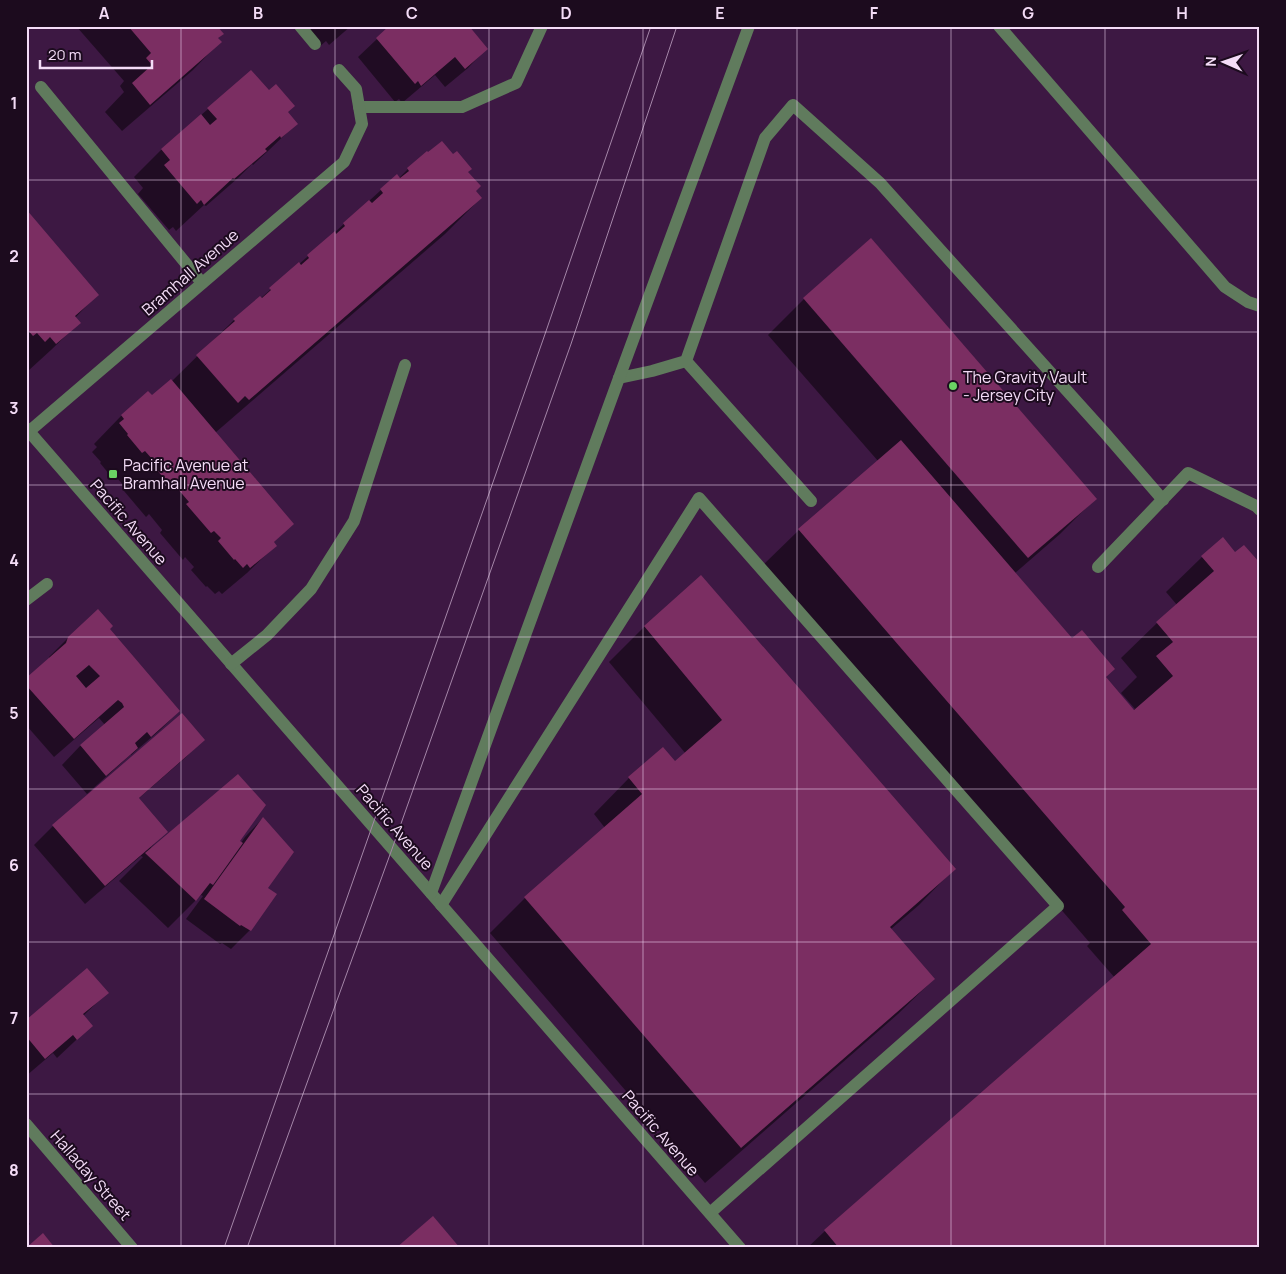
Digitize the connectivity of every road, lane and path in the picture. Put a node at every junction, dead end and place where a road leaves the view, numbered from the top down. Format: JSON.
{"nodes":[{"id":1,"x":300,"y":26,"type":"edge"},
{"id":2,"x":542,"y":26,"type":"edge"},
{"id":3,"x":749,"y":26,"type":"edge"},
{"id":4,"x":999,"y":26,"type":"edge"},
{"id":5,"x":315,"y":44,"type":"dead end"},
{"id":6,"x":339,"y":70,"type":"dead end"},
{"id":7,"x":41,"y":87,"type":"dead end"},
{"id":8,"x":359,"y":107,"type":"junction"},
{"id":9,"x":202,"y":284,"type":"junction"},
{"id":10,"x":1260,"y":306,"type":"edge"},
{"id":11,"x":686,"y":360,"type":"junction"},
{"id":12,"x":405,"y":366,"type":"dead end"},
{"id":13,"x":619,"y":378,"type":"junction"},
{"id":14,"x":27,"y":431,"type":"edge"},
{"id":15,"x":1163,"y":500,"type":"junction"},
{"id":16,"x":811,"y":501,"type":"dead end"},
{"id":17,"x":1260,"y":510,"type":"edge"},
{"id":18,"x":1098,"y":567,"type":"dead end"},
{"id":19,"x":47,"y":584,"type":"dead end"},
{"id":20,"x":26,"y":600,"type":"edge"},
{"id":21,"x":231,"y":664,"type":"junction"},
{"id":22,"x":431,"y":894,"type":"junction"},
{"id":23,"x":441,"y":905,"type":"junction"},
{"id":24,"x":26,"y":1124,"type":"edge"},
{"id":25,"x":710,"y":1213,"type":"junction"},
{"id":26,"x":132,"y":1248,"type":"edge"},
{"id":27,"x":740,"y":1248,"type":"edge"}],
"edges":[{"from":1,"to":5,"type":"street"},
{"from":2,"to":8,"type":"street"},
{"from":3,"to":13,"type":"street"},
{"from":4,"to":10,"type":"street"},
{"from":6,"to":8,"type":"street"},
{"from":7,"to":9,"type":"street"},
{"from":8,"to":9,"type":"street","name":"Bramhall Avenue"},
{"from":9,"to":14,"type":"street","name":"Bramhall Avenue"},
{"from":11,"to":13,"type":"street"},
{"from":11,"to":15,"type":"street"},
{"from":11,"to":16,"type":"street"},
{"from":12,"to":21,"type":"street"},
{"from":13,"to":22,"type":"street"},
{"from":14,"to":21,"type":"street","name":"Pacific Avenue"},
{"from":15,"to":17,"type":"street"},
{"from":15,"to":18,"type":"street"},
{"from":19,"to":20,"type":"street"},
{"from":21,"to":22,"type":"street","name":"Pacific Avenue"},
{"from":22,"to":23,"type":"street","name":"Pacific Avenue"},
{"from":23,"to":25,"type":"street","name":"Pacific Avenue"},
{"from":23,"to":25,"type":"street"},
{"from":24,"to":26,"type":"street","name":"Halladay Street"},
{"from":25,"to":27,"type":"street","name":"Pacific Avenue"}]}
